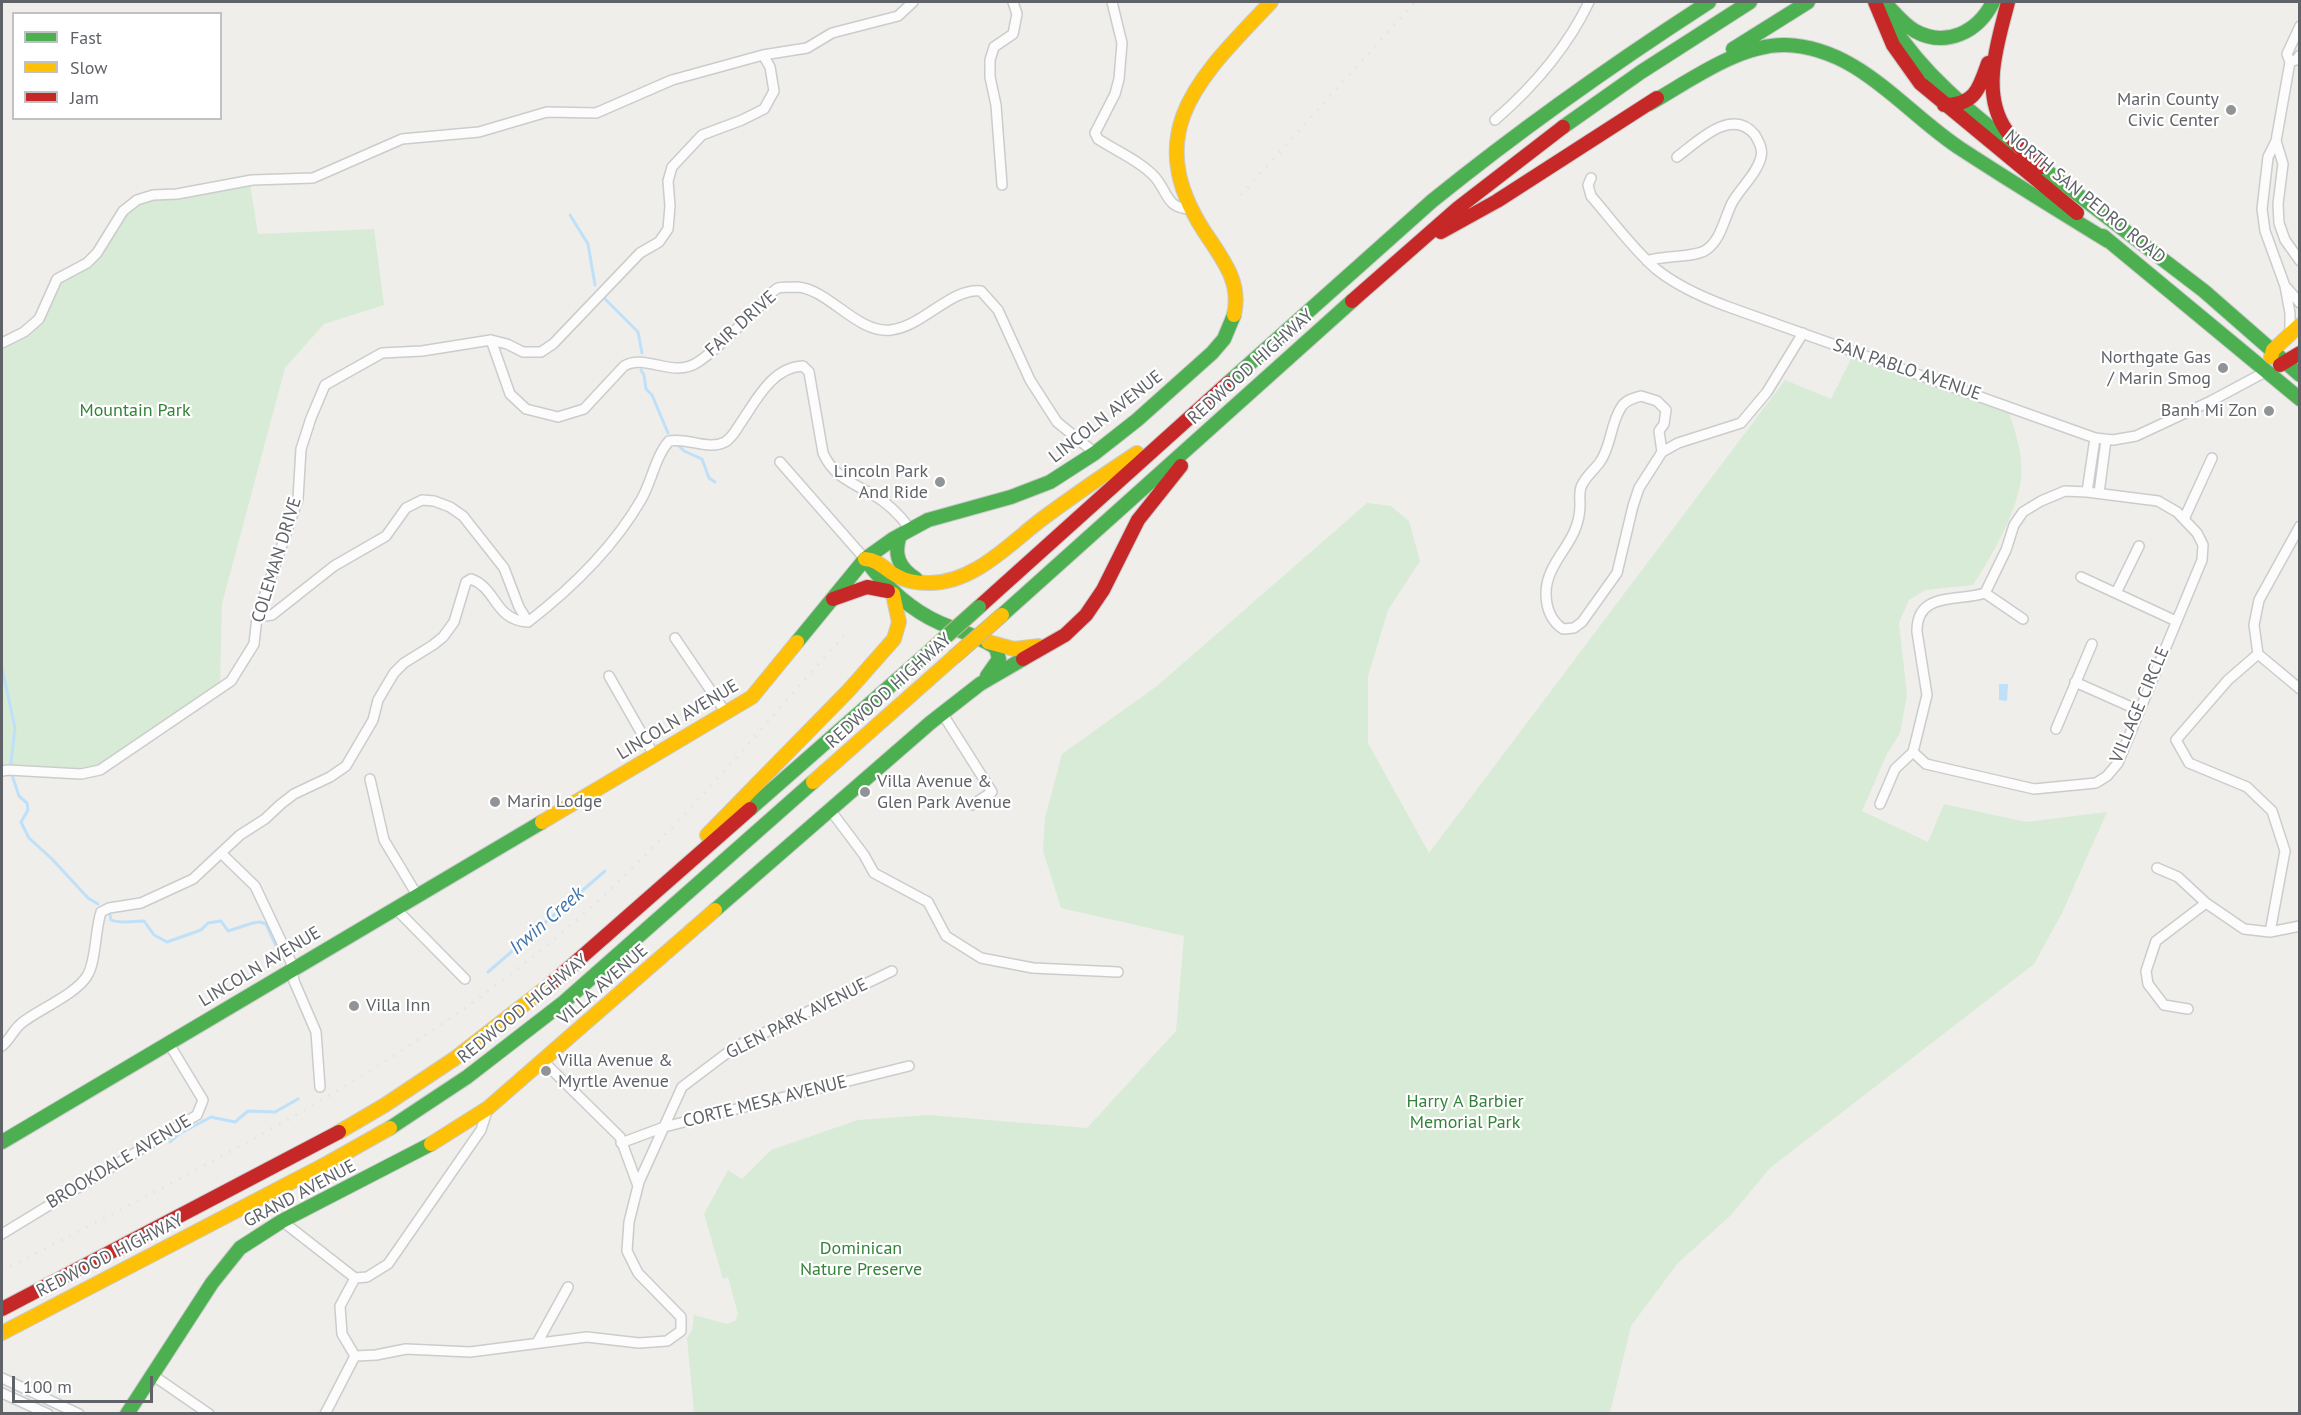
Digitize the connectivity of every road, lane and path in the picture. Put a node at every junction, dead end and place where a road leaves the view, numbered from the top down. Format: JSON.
{"nodes":[{"id":1,"x":913,"y":2,"type":"edge"},
{"id":2,"x":1013,"y":2,"type":"edge"},
{"id":3,"x":1113,"y":2,"type":"edge"},
{"id":4,"x":1271,"y":2,"type":"edge"},
{"id":5,"x":1588,"y":2,"type":"edge"},
{"id":6,"x":1709,"y":2,"type":"edge"},
{"id":7,"x":1750,"y":2,"type":"edge"},
{"id":8,"x":1808,"y":2,"type":"edge"},
{"id":9,"x":1877,"y":2,"type":"edge"},
{"id":10,"x":1884,"y":2,"type":"edge"},
{"id":11,"x":1993,"y":2,"type":"edge"},
{"id":12,"x":2008,"y":2,"type":"edge"},
{"id":13,"x":2300,"y":26,"type":"edge"},
{"id":14,"x":763,"y":55,"type":"junction"},
{"id":15,"x":2300,"y":55,"type":"edge"},
{"id":16,"x":2290,"y":63,"type":"junction"},
{"id":17,"x":1649,"y":104,"type":"junction"},
{"id":18,"x":1944,"y":105,"type":"junction"},
{"id":19,"x":1961,"y":105,"type":"junction"},
{"id":20,"x":1495,"y":120,"type":"dead end"},
{"id":21,"x":2276,"y":141,"type":"junction"},
{"id":22,"x":1677,"y":157,"type":"dead end"},
{"id":23,"x":2042,"y":167,"type":"junction"},
{"id":24,"x":1591,"y":178,"type":"dead end"},
{"id":25,"x":1002,"y":185,"type":"dead end"},
{"id":26,"x":1191,"y":209,"type":"junction"},
{"id":27,"x":2108,"y":241,"type":"junction"},
{"id":28,"x":1411,"y":248,"type":"junction"},
{"id":29,"x":1647,"y":261,"type":"junction"},
{"id":30,"x":2300,"y":261,"type":"edge"},
{"id":31,"x":2285,"y":286,"type":"junction"},
{"id":32,"x":2300,"y":303,"type":"edge"},
{"id":33,"x":2295,"y":330,"type":"edge"},
{"id":34,"x":1803,"y":333,"type":"junction"},
{"id":35,"x":491,"y":340,"type":"junction"},
{"id":36,"x":2,"y":343,"type":"edge"},
{"id":37,"x":2273,"y":350,"type":"junction"},
{"id":38,"x":2300,"y":353,"type":"edge"},
{"id":39,"x":2287,"y":362,"type":"junction"},
{"id":40,"x":2267,"y":370,"type":"junction"},
{"id":41,"x":2300,"y":375,"type":"edge"},
{"id":42,"x":2300,"y":399,"type":"edge"},
{"id":43,"x":1186,"y":421,"type":"junction"},
{"id":44,"x":1212,"y":427,"type":"junction"},
{"id":45,"x":2095,"y":438,"type":"junction"},
{"id":46,"x":2106,"y":440,"type":"junction"},
{"id":47,"x":1662,"y":452,"type":"junction"},
{"id":48,"x":1095,"y":453,"type":"junction"},
{"id":49,"x":2212,"y":458,"type":"dead end"},
{"id":50,"x":780,"y":462,"type":"dead end"},
{"id":51,"x":2087,"y":492,"type":"junction"},
{"id":52,"x":2099,"y":493,"type":"junction"},
{"id":53,"x":2184,"y":519,"type":"junction"},
{"id":54,"x":2300,"y":526,"type":"edge"},
{"id":55,"x":905,"y":532,"type":"junction"},
{"id":56,"x":2296,"y":540,"type":"edge"},
{"id":57,"x":2139,"y":546,"type":"dead end"},
{"id":58,"x":865,"y":559,"type":"junction"},
{"id":59,"x":2081,"y":577,"type":"dead end"},
{"id":60,"x":926,"y":583,"type":"junction"},
{"id":61,"x":1985,"y":593,"type":"junction"},
{"id":62,"x":893,"y":594,"type":"junction"},
{"id":63,"x":2116,"y":594,"type":"junction"},
{"id":64,"x":829,"y":601,"type":"junction"},
{"id":65,"x":256,"y":616,"type":"junction"},
{"id":66,"x":2023,"y":619,"type":"dead end"},
{"id":67,"x":528,"y":621,"type":"junction"},
{"id":68,"x":2176,"y":621,"type":"junction"},
{"id":69,"x":675,"y":638,"type":"dead end"},
{"id":70,"x":988,"y":642,"type":"junction"},
{"id":71,"x":1054,"y":643,"type":"junction"},
{"id":72,"x":2092,"y":644,"type":"dead end"},
{"id":73,"x":2258,"y":654,"type":"junction"},
{"id":74,"x":609,"y":676,"type":"dead end"},
{"id":75,"x":2075,"y":682,"type":"junction"},
{"id":76,"x":980,"y":684,"type":"junction"},
{"id":77,"x":2300,"y":689,"type":"edge"},
{"id":78,"x":2138,"y":710,"type":"junction"},
{"id":79,"x":726,"y":713,"type":"junction"},
{"id":80,"x":942,"y":713,"type":"junction"},
{"id":81,"x":2056,"y":729,"type":"dead end"},
{"id":82,"x":1913,"y":752,"type":"junction"},
{"id":83,"x":654,"y":755,"type":"junction"},
{"id":84,"x":2,"y":771,"type":"edge"},
{"id":85,"x":370,"y":779,"type":"dead end"},
{"id":86,"x":1880,"y":804,"type":"dead end"},
{"id":87,"x":972,"y":805,"type":"dead end"},
{"id":88,"x":831,"y":811,"type":"junction"},
{"id":89,"x":222,"y":854,"type":"junction"},
{"id":90,"x":2157,"y":868,"type":"dead end"},
{"id":91,"x":661,"y":888,"type":"junction"},
{"id":92,"x":417,"y":895,"type":"junction"},
{"id":93,"x":2206,"y":903,"type":"junction"},
{"id":94,"x":395,"y":908,"type":"junction"},
{"id":95,"x":2300,"y":926,"type":"edge"},
{"id":96,"x":2270,"y":932,"type":"junction"},
{"id":97,"x":292,"y":970,"type":"junction"},
{"id":98,"x":892,"y":971,"type":"dead end"},
{"id":99,"x":1118,"y":972,"type":"dead end"},
{"id":100,"x":465,"y":979,"type":"dead end"},
{"id":101,"x":2187,"y":1009,"type":"dead end"},
{"id":102,"x":168,"y":1042,"type":"junction"},
{"id":103,"x":2,"y":1046,"type":"edge"},
{"id":104,"x":543,"y":1061,"type":"junction"},
{"id":105,"x":909,"y":1066,"type":"dead end"},
{"id":106,"x":320,"y":1087,"type":"dead end"},
{"id":107,"x":488,"y":1108,"type":"junction"},
{"id":108,"x":664,"y":1127,"type":"junction"},
{"id":109,"x":2,"y":1142,"type":"edge"},
{"id":110,"x":621,"y":1143,"type":"junction"},
{"id":111,"x":638,"y":1186,"type":"junction"},
{"id":112,"x":282,"y":1221,"type":"junction"},
{"id":113,"x":2,"y":1234,"type":"edge"},
{"id":114,"x":355,"y":1278,"type":"junction"},
{"id":115,"x":568,"y":1287,"type":"dead end"},
{"id":116,"x":2,"y":1309,"type":"edge"},
{"id":117,"x":2,"y":1333,"type":"edge"},
{"id":118,"x":537,"y":1343,"type":"junction"},
{"id":119,"x":355,"y":1356,"type":"junction"},
{"id":120,"x":151,"y":1374,"type":"junction"},
{"id":121,"x":2,"y":1378,"type":"edge"},
{"id":122,"x":2,"y":1393,"type":"edge"},
{"id":123,"x":48,"y":1413,"type":"edge"},
{"id":124,"x":79,"y":1413,"type":"edge"},
{"id":125,"x":127,"y":1413,"type":"edge"},
{"id":126,"x":209,"y":1413,"type":"edge"},
{"id":127,"x":326,"y":1413,"type":"edge"}],
"edges":[{"from":1,"to":14,"type":"street"},
{"from":2,"to":25,"type":"street"},
{"from":3,"to":26,"type":"street"},
{"from":4,"to":26,"type":"main road","name":"LINCOLN AVENUE"},
{"from":5,"to":20,"type":"street"},
{"from":6,"to":43,"type":"main road","name":"REDWOOD HIGHWAY"},
{"from":7,"to":28,"type":"main road","name":"REDWOOD HIGHWAY"},
{"from":8,"to":17,"type":"main road"},
{"from":9,"to":18,"type":"main road","name":"NORTH SAN PEDRO ROAD"},
{"from":9,"to":19,"type":"main road","name":"NORTH SAN PEDRO ROAD"},
{"from":10,"to":11,"type":"main road"},
{"from":12,"to":19,"type":"main road"},
{"from":12,"to":23,"type":"main road"},
{"from":13,"to":16,"type":"street"},
{"from":14,"to":35,"type":"street","name":"COLEMAN DRIVE"},
{"from":14,"to":36,"type":"street"},
{"from":15,"to":16,"type":"street"},
{"from":16,"to":21,"type":"street"},
{"from":17,"to":27,"type":"main road"},
{"from":17,"to":28,"type":"main road"},
{"from":18,"to":19,"type":"main road"},
{"from":18,"to":27,"type":"main road","name":"NORTH SAN PEDRO ROAD"},
{"from":19,"to":23,"type":"main road","name":"NORTH SAN PEDRO ROAD"},
{"from":21,"to":30,"type":"street"},
{"from":21,"to":31,"type":"street"},
{"from":22,"to":29,"type":"street"},
{"from":23,"to":37,"type":"main road","name":"NORTH SAN PEDRO ROAD"},
{"from":24,"to":29,"type":"street","name":"SAN PABLO AVENUE"},
{"from":26,"to":48,"type":"main road","name":"LINCOLN AVENUE"},
{"from":27,"to":40,"type":"main road","name":"NORTH SAN PEDRO ROAD"},
{"from":28,"to":44,"type":"main road","name":"REDWOOD HIGHWAY"},
{"from":29,"to":34,"type":"street","name":"SAN PABLO AVENUE"},
{"from":31,"to":32,"type":"street"},
{"from":31,"to":33,"type":"street"},
{"from":33,"to":37,"type":"main road"},
{"from":34,"to":45,"type":"street","name":"SAN PABLO AVENUE"},
{"from":34,"to":47,"type":"street"},
{"from":35,"to":48,"type":"street","name":"FAIR DRIVE"},
{"from":35,"to":65,"type":"street","name":"COLEMAN DRIVE"},
{"from":37,"to":39,"type":"main road","name":"NORTH SAN PEDRO ROAD"},
{"from":37,"to":40,"type":"main road"},
{"from":38,"to":39,"type":"main road"},
{"from":39,"to":40,"type":"main road"},
{"from":39,"to":41,"type":"main road","name":"NORTH SAN PEDRO ROAD"},
{"from":40,"to":42,"type":"main road","name":"NORTH SAN PEDRO ROAD"},
{"from":40,"to":46,"type":"street","name":"SAN PABLO AVENUE"},
{"from":43,"to":60,"type":"main road"},
{"from":43,"to":91,"type":"main road","name":"REDWOOD HIGHWAY","bridge":true},
{"from":44,"to":71,"type":"main road","name":"VILLA AVENUE"},
{"from":44,"to":117,"type":"main road","name":"REDWOOD HIGHWAY","bridge":true},
{"from":45,"to":46,"type":"street","name":"SAN PABLO AVENUE"},
{"from":45,"to":51,"type":"street"},
{"from":46,"to":52,"type":"street"},
{"from":47,"to":47,"type":"street"},
{"from":48,"to":55,"type":"main road","name":"LINCOLN AVENUE"},
{"from":49,"to":53,"type":"street"},
{"from":50,"to":58,"type":"street"},
{"from":51,"to":52,"type":"street","name":"VILLAGE CIRCLE"},
{"from":51,"to":61,"type":"street","name":"VILLAGE CIRCLE"},
{"from":52,"to":53,"type":"street","name":"VILLAGE CIRCLE"},
{"from":53,"to":68,"type":"street","name":"VILLAGE CIRCLE"},
{"from":54,"to":56,"type":"street"},
{"from":55,"to":58,"type":"main road","name":"LINCOLN AVENUE"},
{"from":55,"to":60,"type":"main road"},
{"from":55,"to":67,"type":"street"},
{"from":56,"to":73,"type":"street"},
{"from":57,"to":63,"type":"street"},
{"from":58,"to":60,"type":"main road"},
{"from":58,"to":62,"type":"main road"},
{"from":58,"to":64,"type":"main road","name":"LINCOLN AVENUE"},
{"from":59,"to":63,"type":"street"},
{"from":61,"to":66,"type":"street"},
{"from":61,"to":82,"type":"street"},
{"from":62,"to":64,"type":"main road"},
{"from":62,"to":70,"type":"main road"},
{"from":62,"to":91,"type":"main road"},
{"from":63,"to":68,"type":"street"},
{"from":64,"to":79,"type":"main road","name":"LINCOLN AVENUE"},
{"from":65,"to":67,"type":"street"},
{"from":65,"to":84,"type":"street","name":"COLEMAN DRIVE"},
{"from":67,"to":89,"type":"street"},
{"from":68,"to":78,"type":"street","name":"VILLAGE CIRCLE"},
{"from":69,"to":79,"type":"street"},
{"from":70,"to":71,"type":"main road"},
{"from":70,"to":76,"type":"main road","name":"VILLA AVENUE"},
{"from":71,"to":76,"type":"main road","name":"VILLA AVENUE"},
{"from":72,"to":75,"type":"street"},
{"from":73,"to":77,"type":"street"},
{"from":73,"to":96,"type":"street"},
{"from":74,"to":83,"type":"street"},
{"from":75,"to":78,"type":"street"},
{"from":75,"to":81,"type":"street"},
{"from":76,"to":80,"type":"main road","name":"VILLA AVENUE"},
{"from":78,"to":82,"type":"street","name":"VILLAGE CIRCLE"},
{"from":79,"to":83,"type":"main road","name":"LINCOLN AVENUE"},
{"from":80,"to":87,"type":"street"},
{"from":80,"to":88,"type":"main road","name":"VILLA AVENUE"},
{"from":82,"to":86,"type":"street"},
{"from":83,"to":92,"type":"main road","name":"LINCOLN AVENUE"},
{"from":85,"to":92,"type":"street"},
{"from":88,"to":99,"type":"street"},
{"from":88,"to":104,"type":"main road","name":"VILLA AVENUE"},
{"from":89,"to":97,"type":"street"},
{"from":89,"to":103,"type":"street"},
{"from":90,"to":93,"type":"street"},
{"from":91,"to":116,"type":"main road","name":"REDWOOD HIGHWAY"},
{"from":92,"to":94,"type":"main road","name":"LINCOLN AVENUE"},
{"from":93,"to":96,"type":"street"},
{"from":93,"to":101,"type":"street"},
{"from":94,"to":97,"type":"main road","name":"LINCOLN AVENUE"},
{"from":94,"to":100,"type":"street"},
{"from":95,"to":96,"type":"street"},
{"from":97,"to":102,"type":"main road","name":"LINCOLN AVENUE"},
{"from":97,"to":106,"type":"street"},
{"from":98,"to":108,"type":"street","name":"GLEN PARK AVENUE"},
{"from":102,"to":109,"type":"main road","name":"LINCOLN AVENUE"},
{"from":102,"to":113,"type":"street","name":"BROOKDALE AVENUE"},
{"from":104,"to":107,"type":"main road","name":"VILLA AVENUE"},
{"from":104,"to":110,"type":"street"},
{"from":105,"to":108,"type":"street","name":"CORTE MESA AVENUE"},
{"from":107,"to":112,"type":"main road","name":"GRAND AVENUE"},
{"from":107,"to":114,"type":"street","name":"VILLA AVENUE"},
{"from":108,"to":110,"type":"street","name":"CORTE MESA AVENUE"},
{"from":108,"to":111,"type":"street","name":"GLEN PARK AVENUE"},
{"from":110,"to":111,"type":"street"},
{"from":111,"to":118,"type":"street","name":"GLEN PARK AVENUE"},
{"from":112,"to":114,"type":"street"},
{"from":112,"to":120,"type":"main road","name":"GRAND AVENUE"},
{"from":114,"to":119,"type":"street"},
{"from":115,"to":118,"type":"street"},
{"from":118,"to":119,"type":"street","name":"GLEN PARK AVENUE"},
{"from":119,"to":127,"type":"street"},
{"from":120,"to":125,"type":"main road","name":"GRAND AVENUE"},
{"from":120,"to":126,"type":"street"},
{"from":121,"to":124,"type":"street"},
{"from":122,"to":123,"type":"street"}]}
